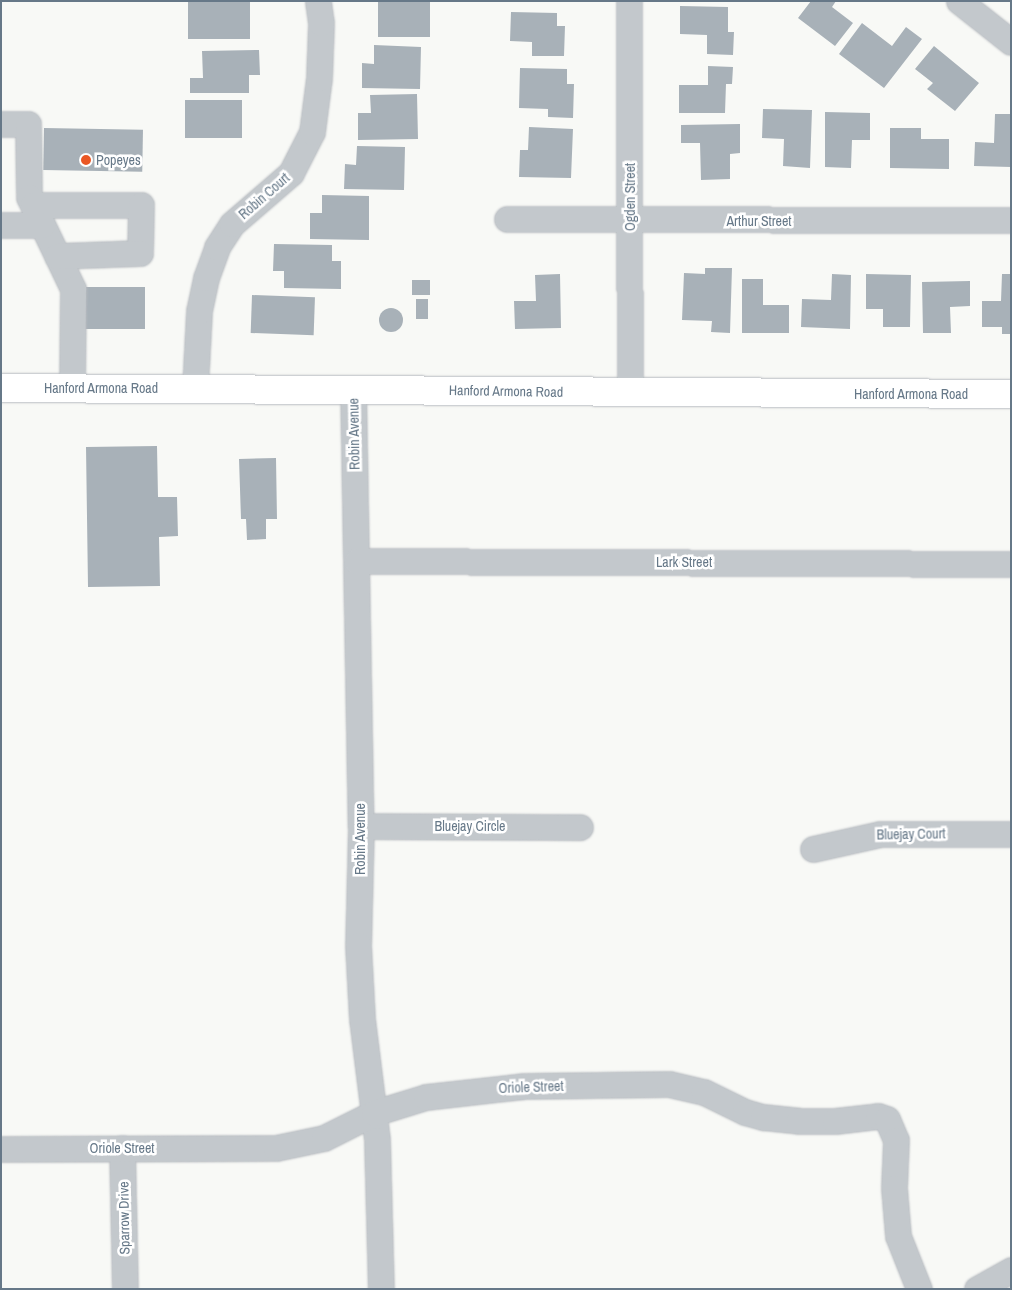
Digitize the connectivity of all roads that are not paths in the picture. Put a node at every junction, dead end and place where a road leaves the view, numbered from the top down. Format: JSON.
{"nodes":[{"id":1,"x":318,"y":1,"type":"edge"},
{"id":2,"x":629,"y":1,"type":"edge"},
{"id":3,"x":959,"y":1,"type":"edge"},
{"id":4,"x":1011,"y":42,"type":"edge"},
{"id":5,"x":1,"y":124,"type":"edge"},
{"id":6,"x":38,"y":215,"type":"junction"},
{"id":7,"x":507,"y":219,"type":"dead end"},
{"id":8,"x":1011,"y":220,"type":"edge"},
{"id":9,"x":630,"y":221,"type":"junction"},
{"id":10,"x":1,"y":224,"type":"edge"},
{"id":11,"x":57,"y":256,"type":"junction"},
{"id":12,"x":1,"y":388,"type":"edge"},
{"id":13,"x":196,"y":388,"type":"junction"},
{"id":14,"x":353,"y":388,"type":"junction"},
{"id":15,"x":72,"y":389,"type":"junction"},
{"id":16,"x":630,"y":393,"type":"junction"},
{"id":17,"x":1011,"y":394,"type":"edge"},
{"id":18,"x":357,"y":561,"type":"junction"},
{"id":19,"x":1011,"y":564,"type":"edge"},
{"id":20,"x":360,"y":826,"type":"junction"},
{"id":21,"x":580,"y":827,"type":"dead end"},
{"id":22,"x":1011,"y":834,"type":"edge"},
{"id":23,"x":813,"y":849,"type":"dead end"},
{"id":24,"x":374,"y":1113,"type":"junction"},
{"id":25,"x":122,"y":1148,"type":"junction"},
{"id":26,"x":1,"y":1150,"type":"edge"},
{"id":27,"x":1011,"y":1270,"type":"edge"},
{"id":28,"x":125,"y":1289,"type":"edge"},
{"id":29,"x":381,"y":1289,"type":"edge"},
{"id":30,"x":919,"y":1289,"type":"edge"},
{"id":31,"x":977,"y":1289,"type":"edge"}],
"edges":[{"from":1,"to":13,"type":"street","name":"Robin Court"},
{"from":2,"to":9,"type":"street","name":"Ogden Street"},
{"from":3,"to":4,"type":"street"},
{"from":5,"to":6,"type":"street"},
{"from":6,"to":10,"type":"street"},
{"from":6,"to":11,"type":"street"},
{"from":6,"to":11,"type":"street"},
{"from":7,"to":9,"type":"street","name":"Arthur Street"},
{"from":8,"to":9,"type":"street","name":"Arthur Street"},
{"from":9,"to":16,"type":"street","name":"Ogden Street"},
{"from":11,"to":15,"type":"street"},
{"from":12,"to":15,"type":"main road","name":"Hanford Armona Road"},
{"from":13,"to":14,"type":"main road","name":"Hanford Armona Road"},
{"from":13,"to":15,"type":"main road","name":"Hanford Armona Road"},
{"from":14,"to":16,"type":"main road","name":"Hanford Armona Road"},
{"from":14,"to":18,"type":"street","name":"Robin Avenue"},
{"from":16,"to":17,"type":"main road","name":"Hanford Armona Road"},
{"from":18,"to":19,"type":"street","name":"Lark Street"},
{"from":18,"to":20,"type":"street","name":"Robin Avenue"},
{"from":20,"to":21,"type":"street","name":"Bluejay Circle"},
{"from":20,"to":24,"type":"street","name":"Robin Avenue"},
{"from":22,"to":23,"type":"street","name":"Bluejay Court"},
{"from":24,"to":25,"type":"street","name":"Oriole Street"},
{"from":24,"to":29,"type":"street","name":"Robin Avenue"},
{"from":24,"to":30,"type":"street","name":"Oriole Street"},
{"from":25,"to":26,"type":"street","name":"Oriole Street"},
{"from":25,"to":28,"type":"street","name":"Sparrow Drive"},
{"from":27,"to":31,"type":"street"}]}
